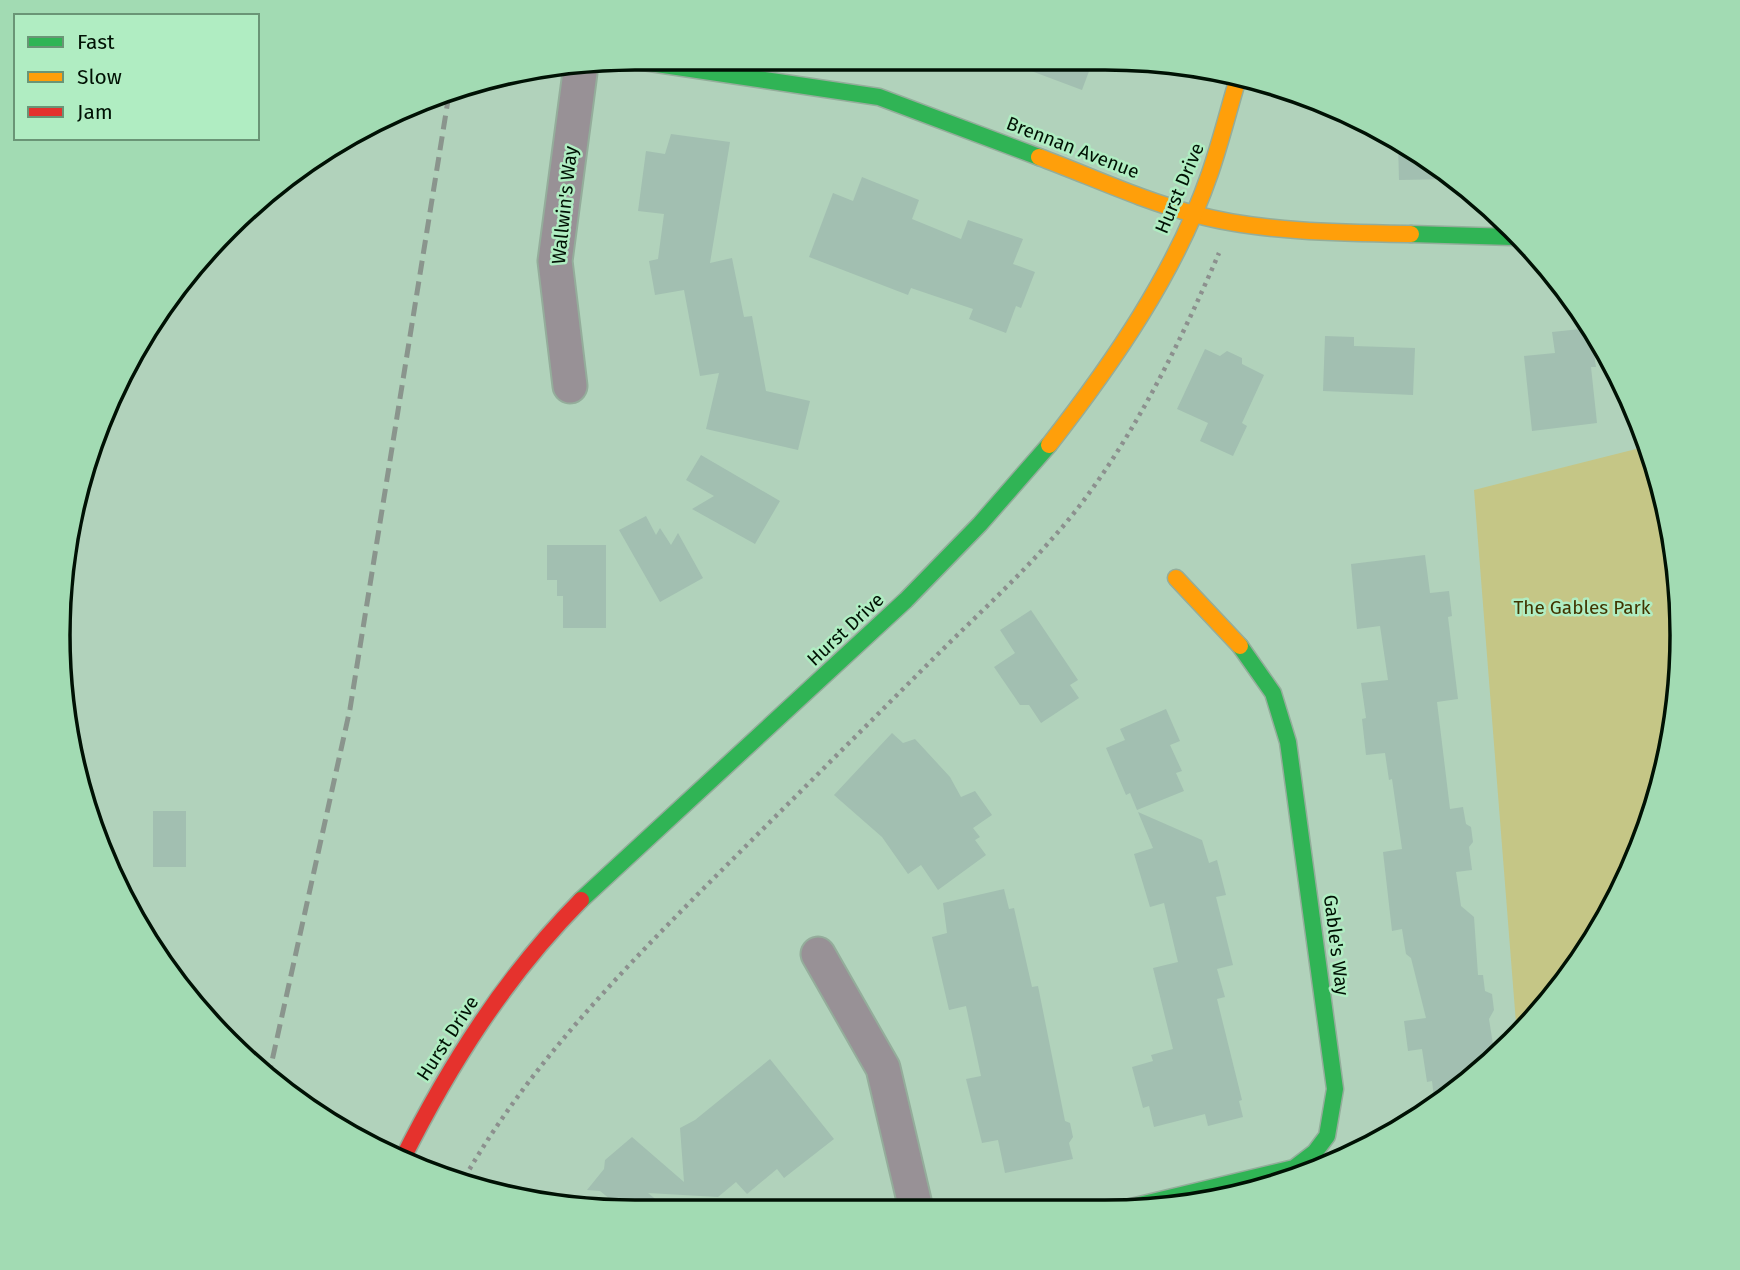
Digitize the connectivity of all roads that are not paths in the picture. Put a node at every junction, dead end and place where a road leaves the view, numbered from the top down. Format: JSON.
{"nodes":[{"id":1,"x":704,"y":70,"type":"edge"},
{"id":2,"x":580,"y":73,"type":"edge"},
{"id":3,"x":1236,"y":86,"type":"edge"},
{"id":4,"x":1193,"y":214,"type":"junction"},
{"id":5,"x":1507,"y":237,"type":"edge"},
{"id":6,"x":570,"y":386,"type":"dead end"},
{"id":7,"x":1176,"y":578,"type":"dead end"},
{"id":8,"x":818,"y":954,"type":"dead end"},
{"id":9,"x":406,"y":1151,"type":"edge"},
{"id":10,"x":1297,"y":1166,"type":"edge"},
{"id":11,"x":1289,"y":1169,"type":"edge"},
{"id":12,"x":1186,"y":1194,"type":"edge"},
{"id":13,"x":914,"y":1200,"type":"edge"}],
"edges":[{"from":1,"to":4,"type":"street","name":"Brennan Avenue"},
{"from":2,"to":6,"type":"street","name":"Wallwin's Way"},
{"from":3,"to":4,"type":"street","name":"Hurst Drive"},
{"from":4,"to":5,"type":"street","name":"Brennan Avenue"},
{"from":4,"to":9,"type":"street","name":"Hurst Drive"},
{"from":7,"to":10,"type":"street","name":"Gable's Way"},
{"from":8,"to":13,"type":"street"},
{"from":11,"to":12,"type":"street","name":"Gable's Way"}]}
